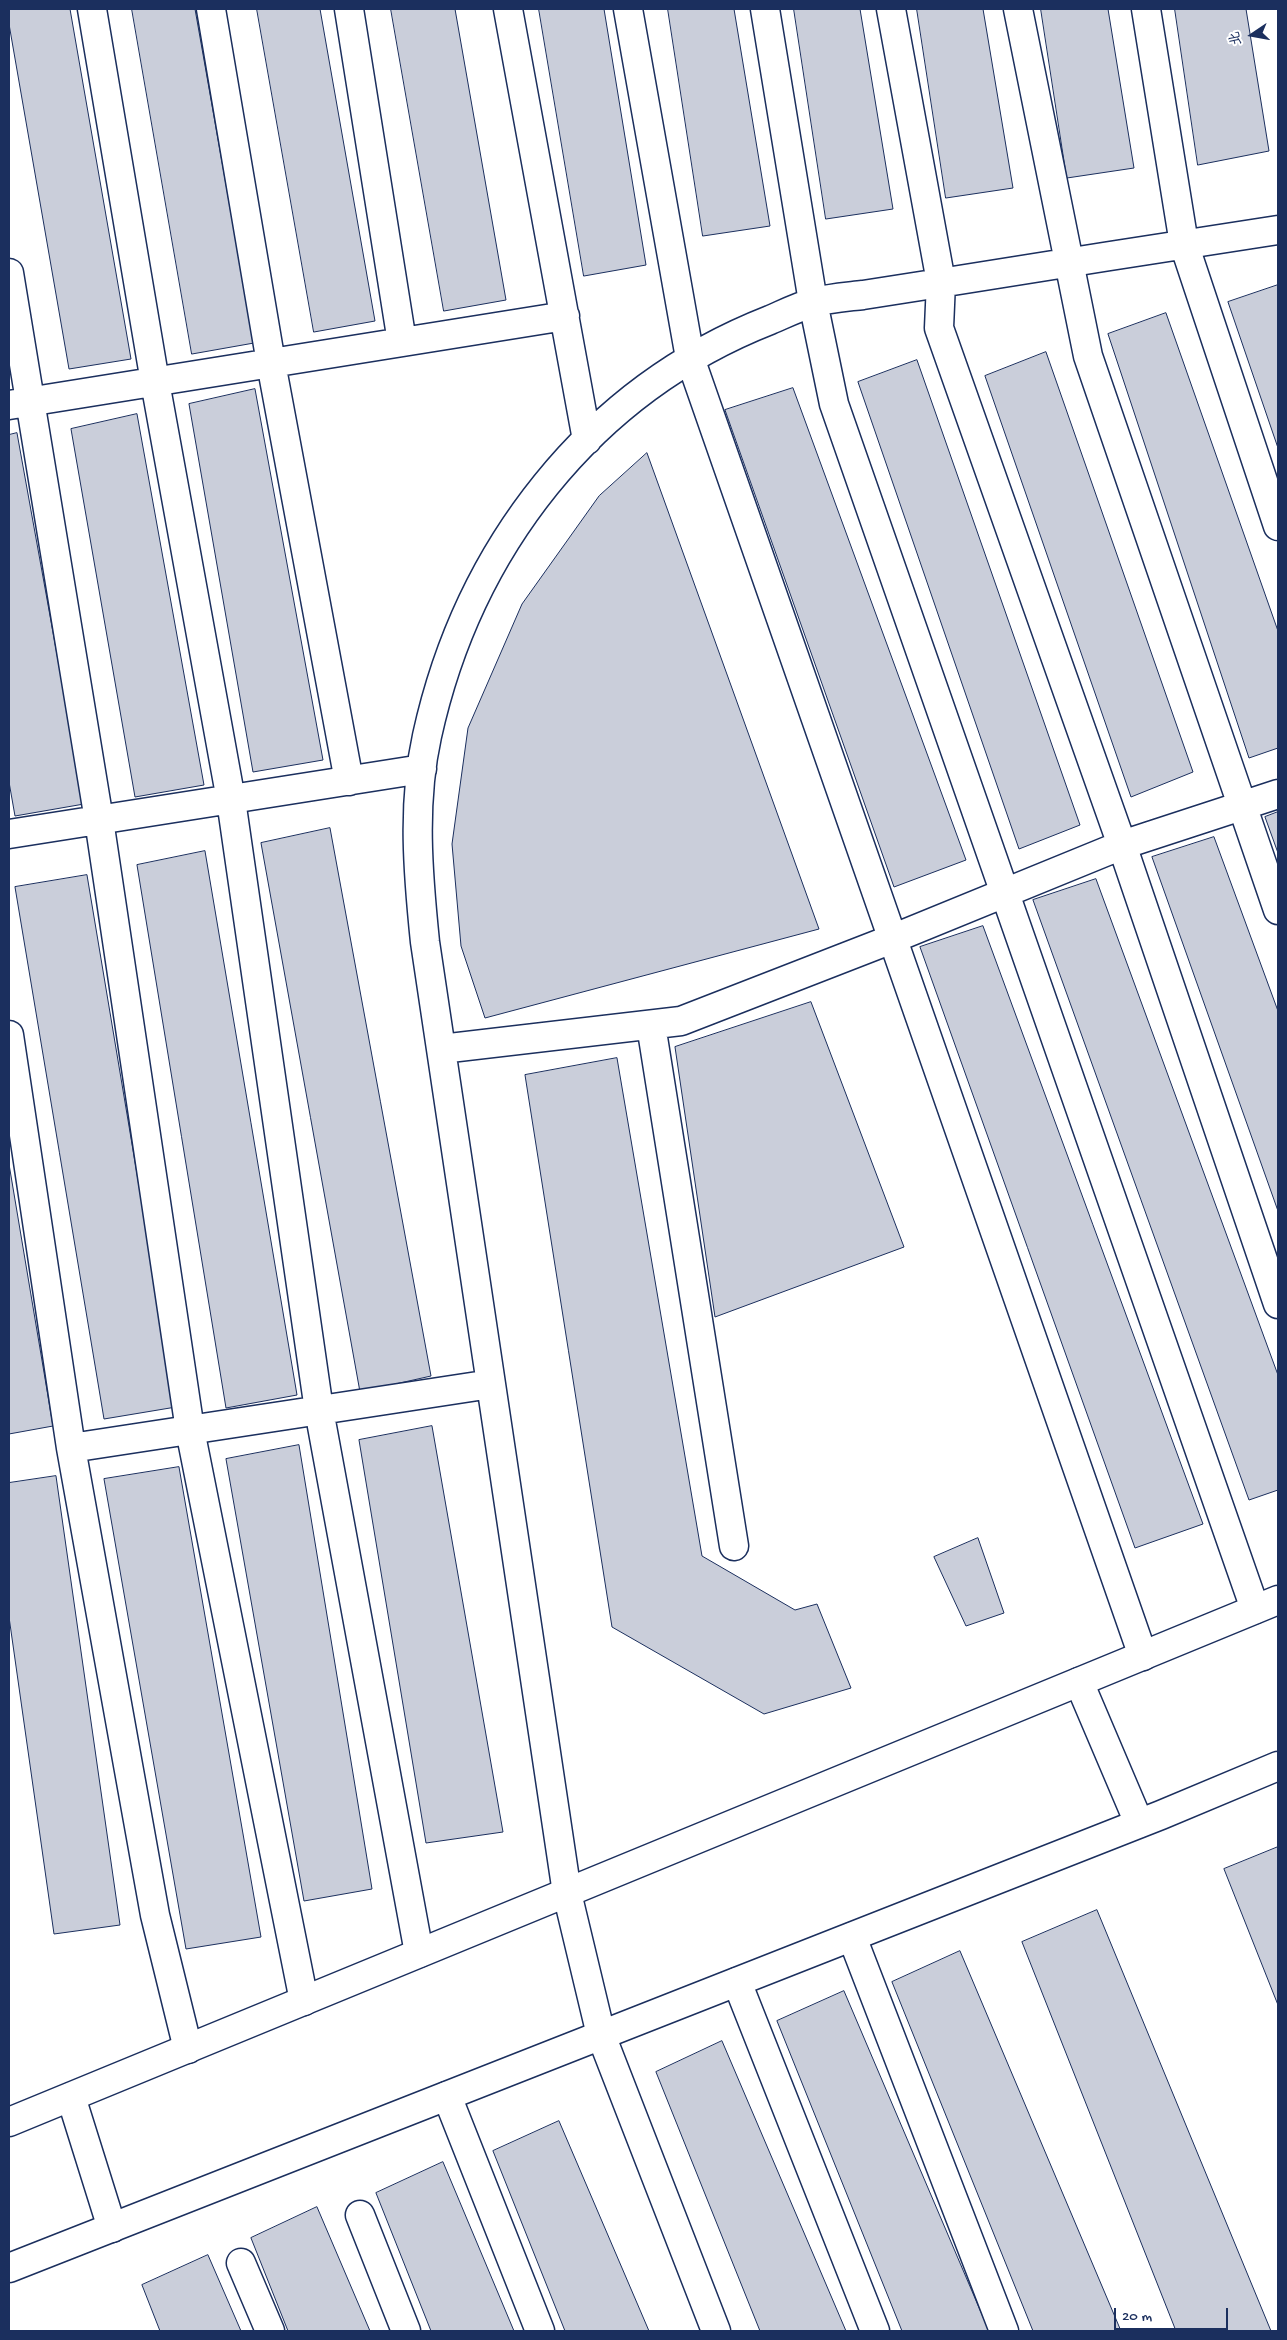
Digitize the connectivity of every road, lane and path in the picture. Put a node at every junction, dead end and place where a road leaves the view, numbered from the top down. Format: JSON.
{"nodes":[{"id":1,"x":92,"y":9,"type":"edge"},
{"id":2,"x":211,"y":9,"type":"edge"},
{"id":3,"x":349,"y":9,"type":"edge"},
{"id":4,"x":508,"y":9,"type":"edge"},
{"id":5,"x":628,"y":9,"type":"edge"},
{"id":6,"x":765,"y":9,"type":"edge"},
{"id":7,"x":891,"y":9,"type":"edge"},
{"id":8,"x":1018,"y":9,"type":"edge"},
{"id":9,"x":1146,"y":9,"type":"edge"},
{"id":10,"x":1278,"y":230,"type":"edge"},
{"id":11,"x":1184,"y":244,"type":"junction"},
{"id":12,"x":1069,"y":262,"type":"junction"},
{"id":13,"x":9,"y":273,"type":"edge"},
{"id":14,"x":941,"y":282,"type":"junction"},
{"id":15,"x":813,"y":302,"type":"junction"},
{"id":16,"x":565,"y":316,"type":"junction"},
{"id":17,"x":402,"y":342,"type":"junction"},
{"id":18,"x":690,"y":358,"type":"junction"},
{"id":19,"x":271,"y":363,"type":"junction"},
{"id":20,"x":155,"y":382,"type":"junction"},
{"id":21,"x":19,"y":404,"type":"edge"},
{"id":22,"x":586,"y":440,"type":"junction"},
{"id":23,"x":1278,"y":526,"type":"edge"},
{"id":24,"x":422,"y":769,"type":"junction"},
{"id":25,"x":348,"y":781,"type":"junction"},
{"id":26,"x":1278,"y":794,"type":"edge"},
{"id":27,"x":230,"y":800,"type":"junction"},
{"id":28,"x":1242,"y":805,"type":"junction"},
{"id":29,"x":100,"y":820,"type":"junction"},
{"id":30,"x":9,"y":834,"type":"edge"},
{"id":31,"x":1122,"y":844,"type":"junction"},
{"id":32,"x":1004,"y":893,"type":"junction"},
{"id":33,"x":1278,"y":910,"type":"edge"},
{"id":34,"x":892,"y":939,"type":"junction"},
{"id":35,"x":651,"y":1025,"type":"junction"},
{"id":36,"x":9,"y":1035,"type":"edge"},
{"id":37,"x":441,"y":1049,"type":"junction"},
{"id":38,"x":1278,"y":1304,"type":"edge"},
{"id":39,"x":491,"y":1384,"type":"junction"},
{"id":40,"x":319,"y":1410,"type":"junction"},
{"id":41,"x":190,"y":1430,"type":"junction"},
{"id":42,"x":71,"y":1448,"type":"junction"},
{"id":43,"x":734,"y":1546,"type":"dead end"},
{"id":44,"x":1266,"y":1605,"type":"edge"},
{"id":45,"x":1143,"y":1656,"type":"junction"},
{"id":46,"x":1080,"y":1682,"type":"junction"},
{"id":47,"x":1278,"y":1766,"type":"edge"},
{"id":48,"x":1139,"y":1823,"type":"junction"},
{"id":49,"x":567,"y":1893,"type":"junction"},
{"id":50,"x":852,"y":1936,"type":"junction"},
{"id":51,"x":419,"y":1954,"type":"junction"},
{"id":52,"x":736,"y":1982,"type":"junction"},
{"id":53,"x":304,"y":2001,"type":"junction"},
{"id":54,"x":601,"y":2036,"type":"junction"},
{"id":55,"x":188,"y":2049,"type":"junction"},
{"id":56,"x":447,"y":2096,"type":"junction"},
{"id":57,"x":71,"y":2097,"type":"junction"},
{"id":58,"x":9,"y":2122,"type":"edge"},
{"id":59,"x":360,"y":2215,"type":"dead end"},
{"id":60,"x":112,"y":2228,"type":"junction"},
{"id":61,"x":241,"y":2263,"type":"dead end"},
{"id":62,"x":9,"y":2268,"type":"edge"},
{"id":63,"x":270,"y":2331,"type":"edge"},
{"id":64,"x":406,"y":2331,"type":"edge"},
{"id":65,"x":540,"y":2331,"type":"edge"},
{"id":66,"x":716,"y":2331,"type":"edge"},
{"id":67,"x":876,"y":2331,"type":"edge"},
{"id":68,"x":1004,"y":2331,"type":"edge"}],
"edges":[{"from":1,"to":20,"type":"street"},
{"from":2,"to":19,"type":"street"},
{"from":3,"to":17,"type":"street"},
{"from":4,"to":16,"type":"street"},
{"from":5,"to":18,"type":"street"},
{"from":6,"to":15,"type":"street"},
{"from":7,"to":14,"type":"street"},
{"from":8,"to":12,"type":"street"},
{"from":9,"to":11,"type":"street"},
{"from":10,"to":11,"type":"street"},
{"from":11,"to":12,"type":"street"},
{"from":11,"to":23,"type":"street"},
{"from":12,"to":14,"type":"street"},
{"from":12,"to":28,"type":"street"},
{"from":13,"to":21,"type":"street"},
{"from":14,"to":15,"type":"street"},
{"from":14,"to":31,"type":"street"},
{"from":15,"to":18,"type":"street"},
{"from":15,"to":32,"type":"street"},
{"from":16,"to":17,"type":"street"},
{"from":16,"to":22,"type":"street"},
{"from":17,"to":19,"type":"street"},
{"from":18,"to":22,"type":"street"},
{"from":18,"to":34,"type":"street"},
{"from":19,"to":20,"type":"street"},
{"from":19,"to":25,"type":"street"},
{"from":20,"to":21,"type":"street"},
{"from":20,"to":27,"type":"street"},
{"from":21,"to":29,"type":"street"},
{"from":22,"to":24,"type":"street"},
{"from":24,"to":25,"type":"street"},
{"from":24,"to":37,"type":"street"},
{"from":25,"to":27,"type":"street"},
{"from":26,"to":28,"type":"street"},
{"from":27,"to":29,"type":"street"},
{"from":27,"to":40,"type":"street"},
{"from":28,"to":31,"type":"street"},
{"from":28,"to":33,"type":"street"},
{"from":29,"to":30,"type":"street"},
{"from":29,"to":41,"type":"street"},
{"from":31,"to":32,"type":"street"},
{"from":31,"to":38,"type":"street"},
{"from":32,"to":34,"type":"street"},
{"from":32,"to":44,"type":"street"},
{"from":34,"to":35,"type":"street"},
{"from":34,"to":45,"type":"street"},
{"from":35,"to":37,"type":"street"},
{"from":35,"to":43,"type":"street"},
{"from":36,"to":42,"type":"street"},
{"from":37,"to":39,"type":"street"},
{"from":39,"to":40,"type":"street"},
{"from":39,"to":49,"type":"street"},
{"from":40,"to":41,"type":"street"},
{"from":40,"to":51,"type":"street"},
{"from":41,"to":42,"type":"street"},
{"from":41,"to":53,"type":"street"},
{"from":42,"to":55,"type":"street"},
{"from":44,"to":45,"type":"street"},
{"from":45,"to":46,"type":"street"},
{"from":46,"to":48,"type":"street"},
{"from":46,"to":49,"type":"street"},
{"from":47,"to":48,"type":"street"},
{"from":48,"to":50,"type":"street"},
{"from":49,"to":51,"type":"street"},
{"from":49,"to":54,"type":"street"},
{"from":50,"to":52,"type":"street"},
{"from":50,"to":68,"type":"street"},
{"from":51,"to":53,"type":"street"},
{"from":52,"to":54,"type":"street"},
{"from":52,"to":67,"type":"street"},
{"from":53,"to":55,"type":"street"},
{"from":54,"to":56,"type":"street"},
{"from":54,"to":66,"type":"street"},
{"from":55,"to":57,"type":"street"},
{"from":56,"to":60,"type":"street"},
{"from":56,"to":65,"type":"street"},
{"from":57,"to":58,"type":"street"},
{"from":57,"to":60,"type":"street"},
{"from":59,"to":64,"type":"street"},
{"from":60,"to":62,"type":"street"},
{"from":61,"to":63,"type":"street"}]}
